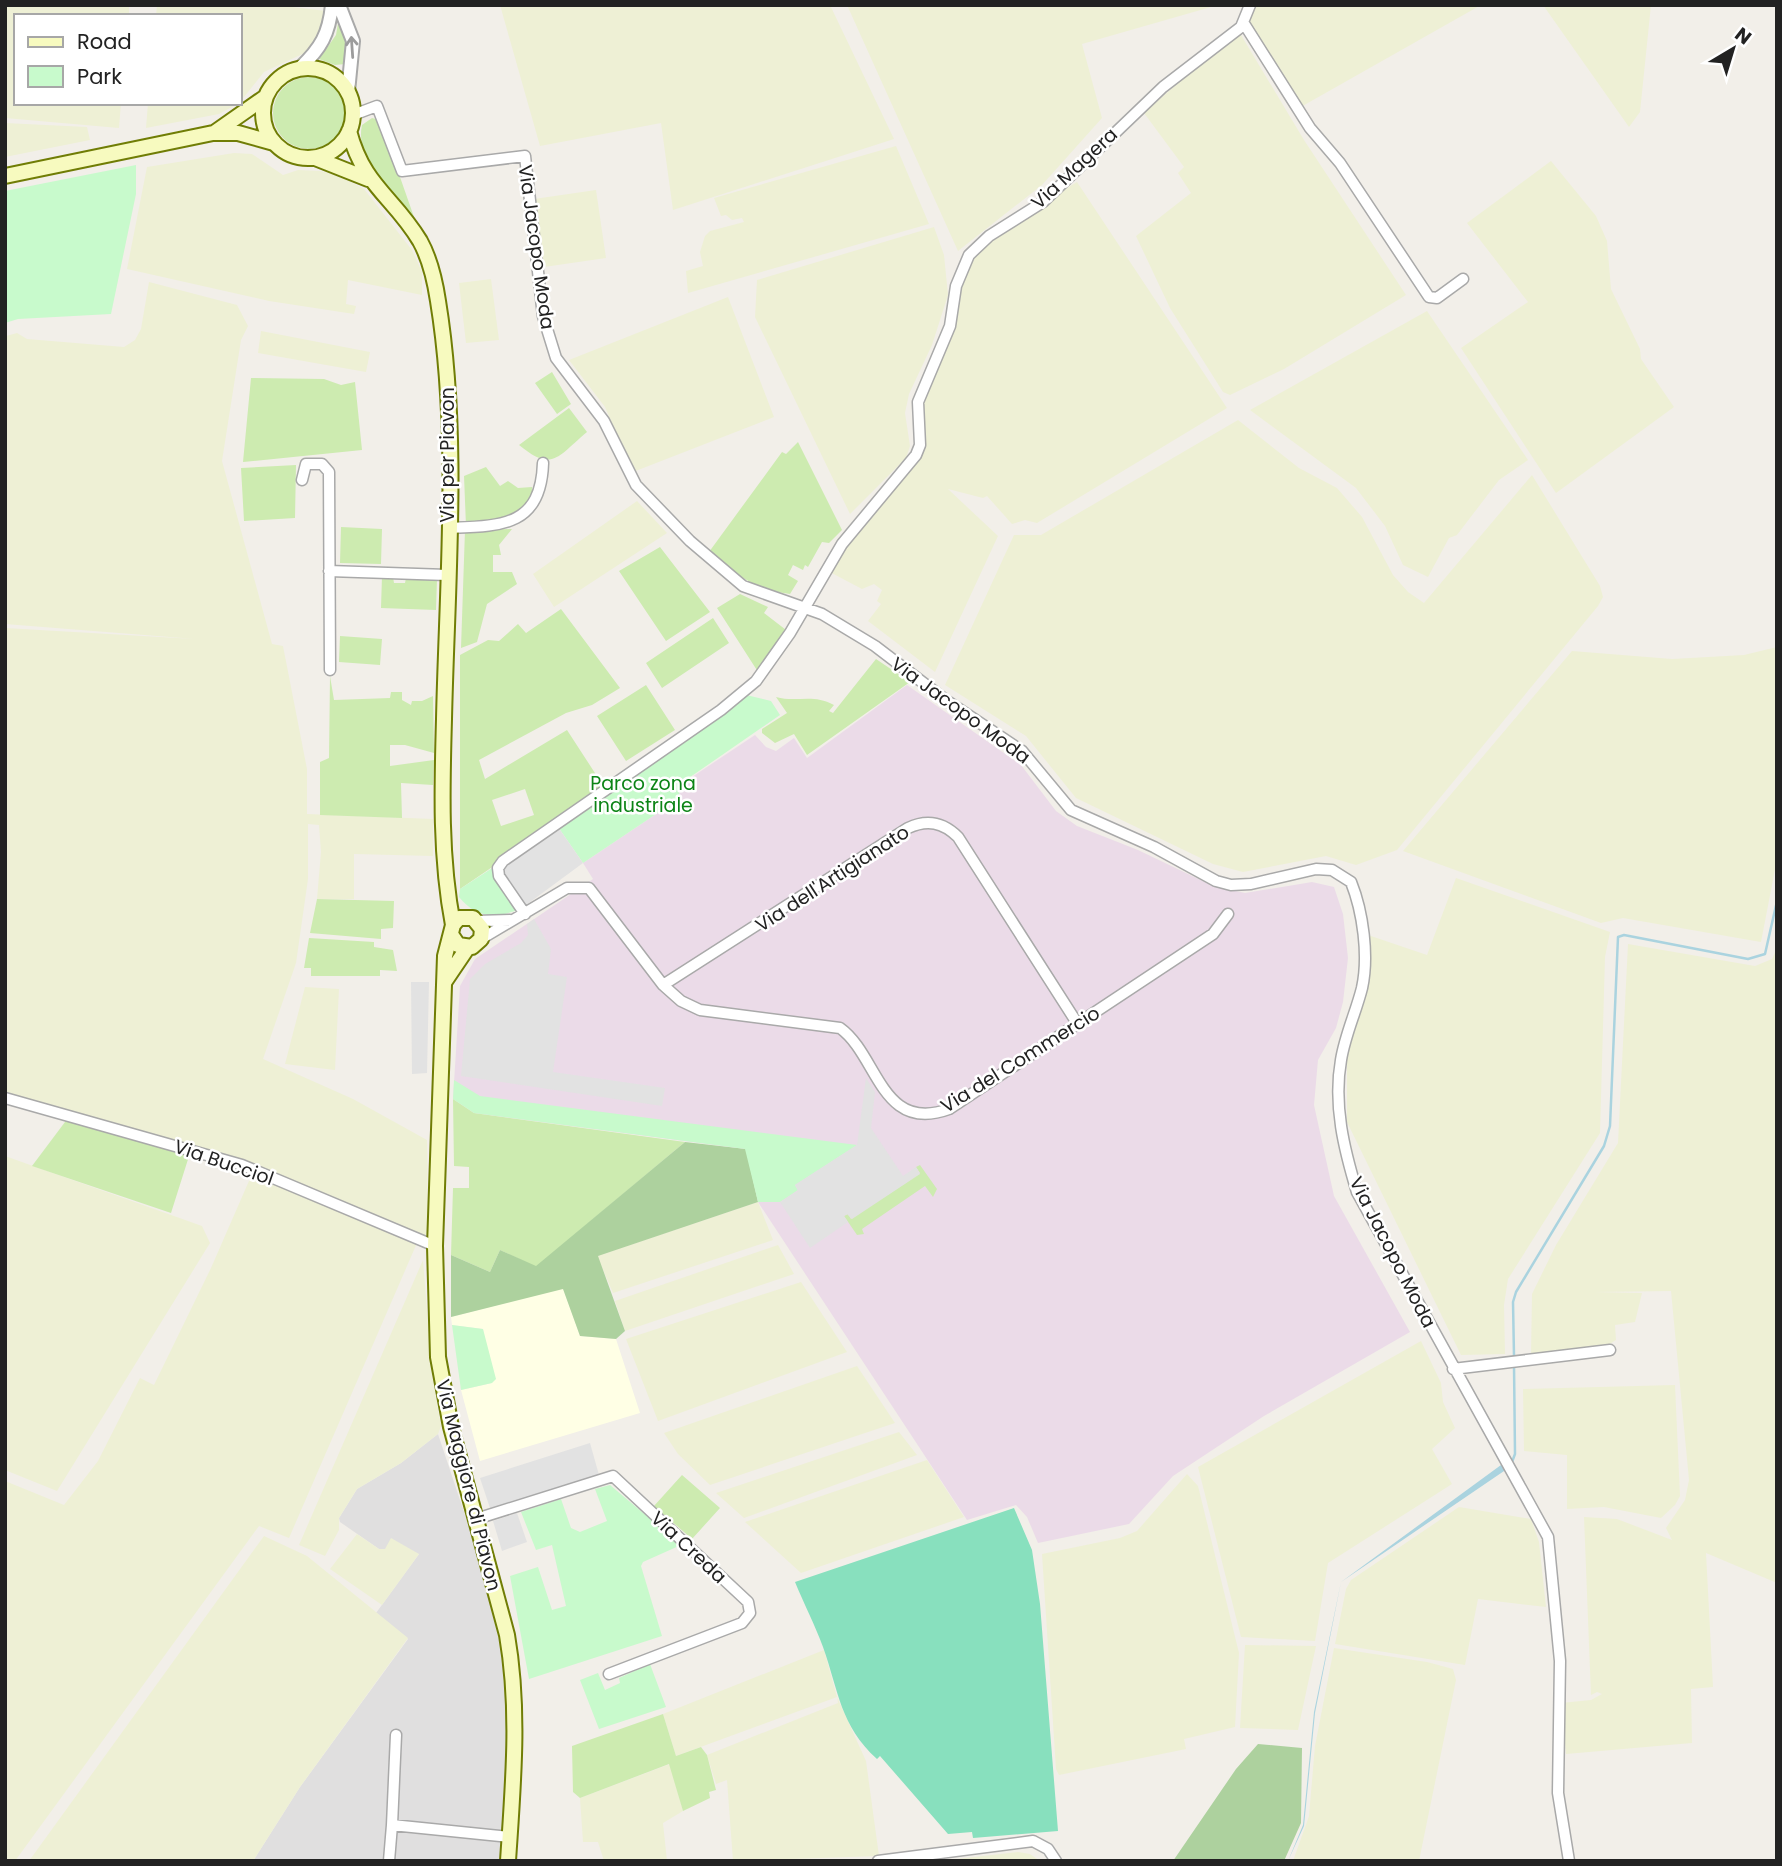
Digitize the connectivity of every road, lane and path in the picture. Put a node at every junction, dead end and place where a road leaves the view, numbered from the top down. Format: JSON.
{"nodes":[{"id":1,"x":332,"y":5,"type":"edge"},
{"id":2,"x":339,"y":5,"type":"edge"},
{"id":3,"x":1250,"y":5,"type":"edge"},
{"id":4,"x":1243,"y":22,"type":"junction"},
{"id":5,"x":300,"y":68,"type":"junction"},
{"id":6,"x":348,"y":92,"type":"junction"},
{"id":7,"x":264,"y":98,"type":"junction"},
{"id":8,"x":353,"y":115,"type":"junction"},
{"id":9,"x":349,"y":131,"type":"junction"},
{"id":10,"x":214,"y":133,"type":"junction"},
{"id":11,"x":274,"y":143,"type":"junction"},
{"id":12,"x":315,"y":158,"type":"junction"},
{"id":13,"x":5,"y":176,"type":"edge"},
{"id":14,"x":368,"y":179,"type":"junction"},
{"id":15,"x":1463,"y":279,"type":"dead end"},
{"id":16,"x":543,"y":463,"type":"dead end"},
{"id":17,"x":302,"y":480,"type":"dead end"},
{"id":18,"x":448,"y":528,"type":"junction"},
{"id":19,"x":329,"y":571,"type":"junction"},
{"id":20,"x":447,"y":575,"type":"junction"},
{"id":21,"x":805,"y":607,"type":"junction"},
{"id":22,"x":330,"y":670,"type":"dead end"},
{"id":23,"x":525,"y":914,"type":"junction"},
{"id":24,"x":1228,"y":914,"type":"dead end"},
{"id":25,"x":511,"y":920,"type":"junction"},
{"id":26,"x":461,"y":925,"type":"junction"},
{"id":27,"x":481,"y":939,"type":"junction"},
{"id":28,"x":468,"y":947,"type":"junction"},
{"id":29,"x":444,"y":982,"type":"junction"},
{"id":30,"x":663,"y":985,"type":"junction"},
{"id":31,"x":1077,"y":1023,"type":"junction"},
{"id":32,"x":5,"y":1098,"type":"edge"},
{"id":33,"x":435,"y":1246,"type":"junction"},
{"id":34,"x":1610,"y":1350,"type":"dead end"},
{"id":35,"x":1453,"y":1369,"type":"junction"},
{"id":36,"x":476,"y":1519,"type":"junction"},
{"id":37,"x":609,"y":1674,"type":"dead end"},
{"id":38,"x":396,"y":1735,"type":"dead end"},
{"id":39,"x":392,"y":1825,"type":"junction"},
{"id":40,"x":510,"y":1837,"type":"junction"},
{"id":41,"x":389,"y":1861,"type":"edge"},
{"id":42,"x":508,"y":1861,"type":"edge"},
{"id":43,"x":878,"y":1861,"type":"edge"},
{"id":44,"x":1056,"y":1861,"type":"edge"},
{"id":45,"x":1569,"y":1861,"type":"edge"}],
"edges":[{"from":1,"to":5,"type":"street"},
{"from":6,"to":2,"type":"street","one_way":true},
{"from":3,"to":4,"type":"street","name":"Via Magera"},
{"from":4,"to":15,"type":"street"},
{"from":4,"to":21,"type":"street","name":"Via Magera"},
{"from":5,"to":6,"type":"main road"},
{"from":5,"to":7,"type":"main road"},
{"from":6,"to":8,"type":"main road"},
{"from":7,"to":10,"type":"main road"},
{"from":7,"to":11,"type":"main road"},
{"from":8,"to":9,"type":"main road"},
{"from":8,"to":21,"type":"street","name":"Via Jacopo Moda"},
{"from":9,"to":12,"type":"main road"},
{"from":9,"to":14,"type":"main road","name":"Via per Piavon"},
{"from":10,"to":11,"type":"main road"},
{"from":10,"to":13,"type":"main road"},
{"from":11,"to":12,"type":"main road"},
{"from":12,"to":14,"type":"main road","name":"Via per Piavon"},
{"from":14,"to":18,"type":"main road","name":"Via per Piavon"},
{"from":16,"to":18,"type":"street"},
{"from":17,"to":19,"type":"street"},
{"from":18,"to":20,"type":"main road","name":"Via per Piavon"},
{"from":19,"to":20,"type":"street"},
{"from":19,"to":22,"type":"street"},
{"from":20,"to":26,"type":"main road","name":"Via per Piavon"},
{"from":21,"to":23,"type":"street"},
{"from":21,"to":35,"type":"street","name":"Via Jacopo Moda"},
{"from":23,"to":25,"type":"street","name":"Via del Commercio"},
{"from":23,"to":30,"type":"street","name":"Via del Commercio"},
{"from":24,"to":31,"type":"street","name":"Via del Commercio"},
{"from":25,"to":26,"type":"street","name":"Via del Commercio"},
{"from":25,"to":27,"type":"street","name":"Via del Commercio"},
{"from":26,"to":27,"type":"main road"},
{"from":26,"to":28,"type":"main road"},
{"from":26,"to":29,"type":"main road","name":"Via Maggiore di Piavon"},
{"from":27,"to":28,"type":"main road"},
{"from":28,"to":29,"type":"main road"},
{"from":29,"to":33,"type":"main road","name":"Via Maggiore di Piavon"},
{"from":30,"to":31,"type":"street","name":"Via del Commercio"},
{"from":30,"to":31,"type":"street","name":"Via dell'Artigianato"},
{"from":32,"to":33,"type":"street","name":"Via Bucciol"},
{"from":33,"to":36,"type":"main road","name":"Via Maggiore di Piavon"},
{"from":34,"to":35,"type":"street"},
{"from":35,"to":45,"type":"street","name":"Via Jacopo Moda"},
{"from":36,"to":37,"type":"street","name":"Via Creda"},
{"from":36,"to":40,"type":"main road","name":"Via Maggiore di Piavon"},
{"from":38,"to":39,"type":"street"},
{"from":39,"to":40,"type":"street"},
{"from":39,"to":41,"type":"street"},
{"from":40,"to":42,"type":"main road","name":"Via Maggiore di Piavon"},
{"from":43,"to":44,"type":"street"}]}
